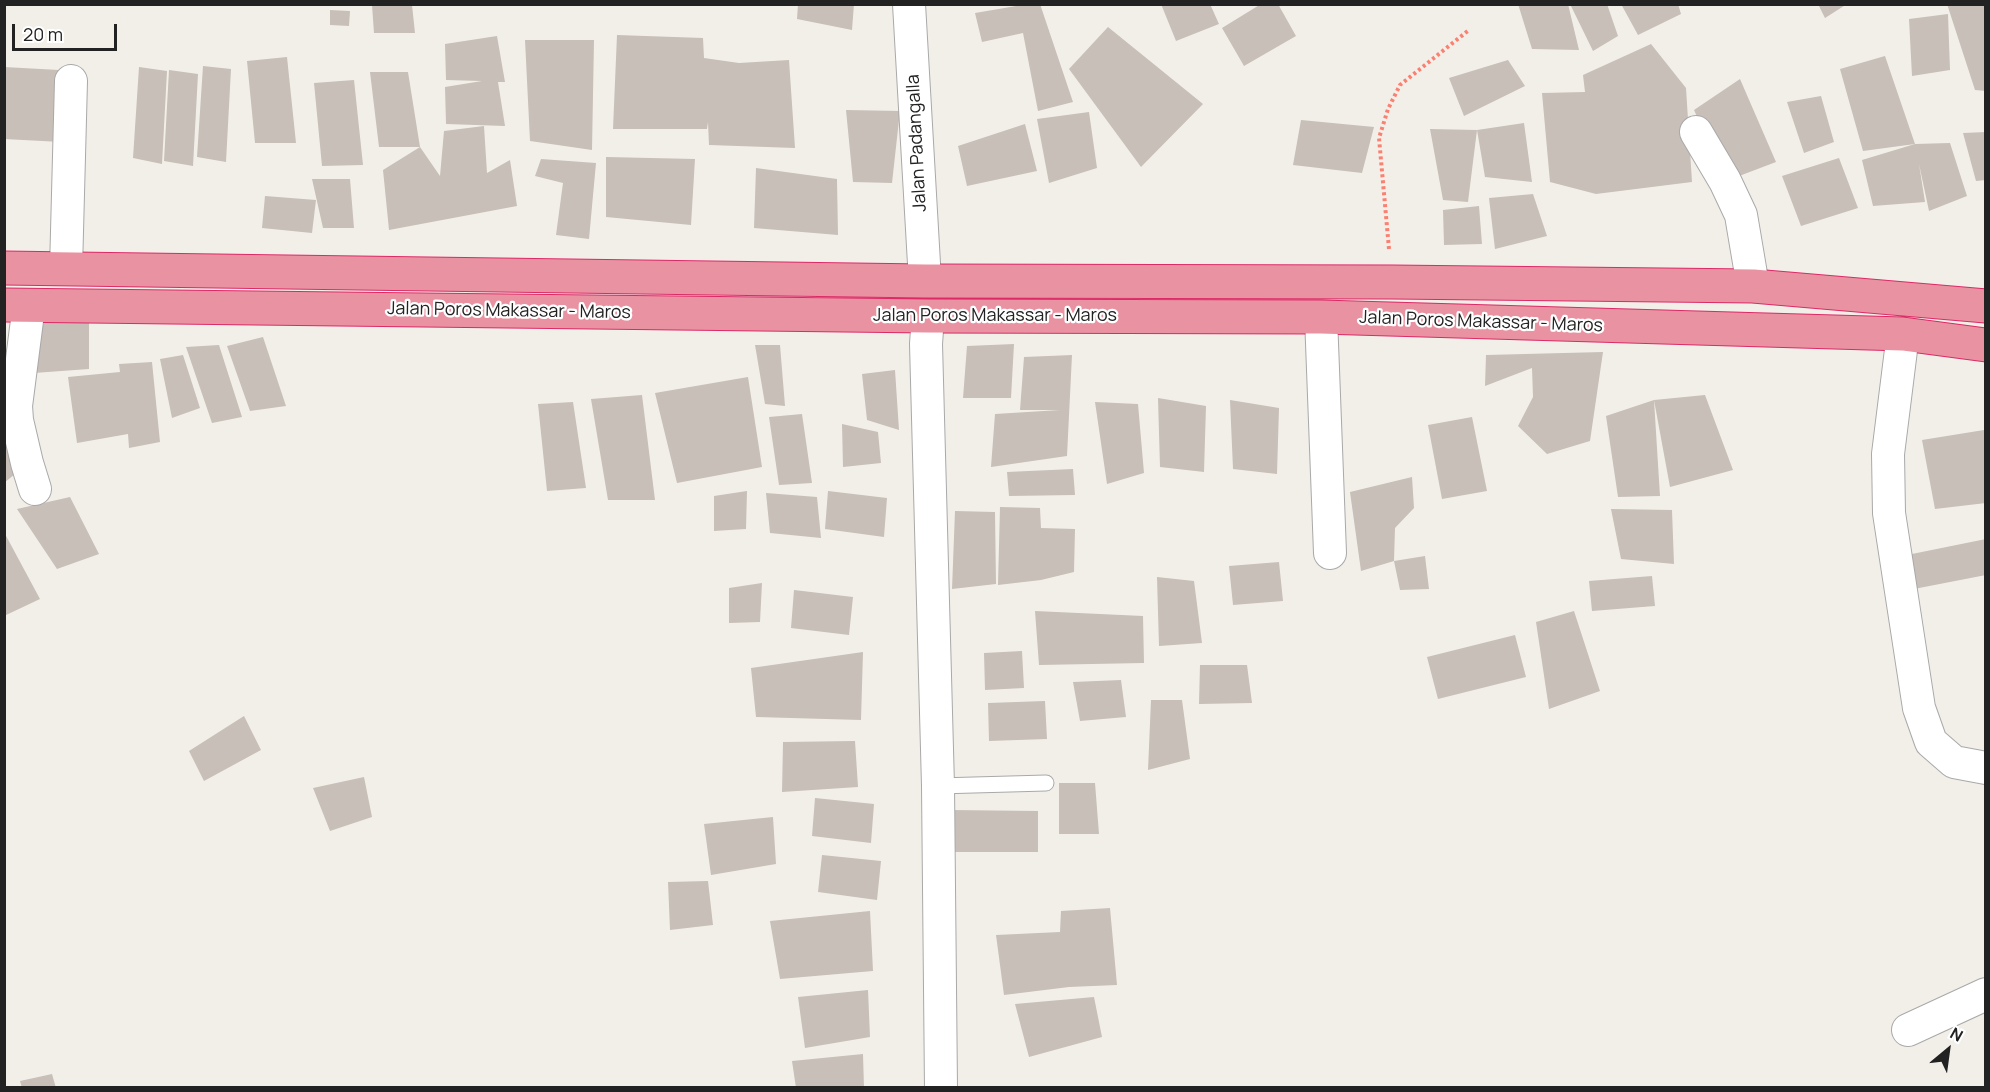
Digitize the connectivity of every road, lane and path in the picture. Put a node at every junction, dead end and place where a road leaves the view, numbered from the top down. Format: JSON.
{"nodes":[{"id":1,"x":909,"y":4,"type":"edge"},
{"id":2,"x":1469,"y":30,"type":"dead end"},
{"id":3,"x":71,"y":81,"type":"dead end"},
{"id":4,"x":1696,"y":132,"type":"dead end"},
{"id":5,"x":4,"y":268,"type":"edge"},
{"id":6,"x":66,"y":269,"type":"junction"},
{"id":7,"x":925,"y":281,"type":"junction"},
{"id":8,"x":1392,"y":282,"type":"junction"},
{"id":9,"x":1753,"y":286,"type":"junction"},
{"id":10,"x":17,"y":305,"type":"edge"},
{"id":11,"x":1986,"y":306,"type":"edge"},
{"id":12,"x":928,"y":316,"type":"junction"},
{"id":13,"x":1321,"y":317,"type":"junction"},
{"id":14,"x":1903,"y":334,"type":"junction"},
{"id":15,"x":1986,"y":345,"type":"edge"},
{"id":16,"x":36,"y":489,"type":"dead end"},
{"id":17,"x":1330,"y":553,"type":"dead end"},
{"id":18,"x":1986,"y":768,"type":"edge"},
{"id":19,"x":1046,"y":783,"type":"dead end"},
{"id":20,"x":938,"y":786,"type":"junction"},
{"id":21,"x":1986,"y":994,"type":"edge"},
{"id":22,"x":1908,"y":1030,"type":"dead end"},
{"id":23,"x":941,"y":1088,"type":"edge"}],
"edges":[{"from":1,"to":7,"type":"street","name":"Jalan Padangalla"},
{"from":2,"to":8,"type":"path"},
{"from":3,"to":6,"type":"street"},
{"from":4,"to":9,"type":"street"},
{"from":5,"to":6,"type":"highway","name":"Jalan Poros Makassar - Maros"},
{"from":6,"to":7,"type":"highway","name":"Jalan Poros Makassar - Maros"},
{"from":7,"to":8,"type":"highway","name":"Jalan Poros Makassar - Maros"},
{"from":8,"to":9,"type":"highway","name":"Jalan Poros Makassar - Maros"},
{"from":9,"to":11,"type":"highway","name":"Jalan Poros Makassar - Maros"},
{"from":10,"to":12,"type":"highway","name":"Jalan Poros Makassar - Maros"},
{"from":10,"to":16,"type":"street"},
{"from":12,"to":13,"type":"highway","name":"Jalan Poros Makassar - Maros"},
{"from":12,"to":20,"type":"street"},
{"from":13,"to":14,"type":"highway","name":"Jalan Poros Makassar - Maros"},
{"from":13,"to":17,"type":"street"},
{"from":14,"to":15,"type":"highway","name":"Jalan Poros Makassar - Maros"},
{"from":14,"to":18,"type":"street"},
{"from":19,"to":20,"type":"lane"},
{"from":20,"to":23,"type":"street"},
{"from":21,"to":22,"type":"street"}]}
